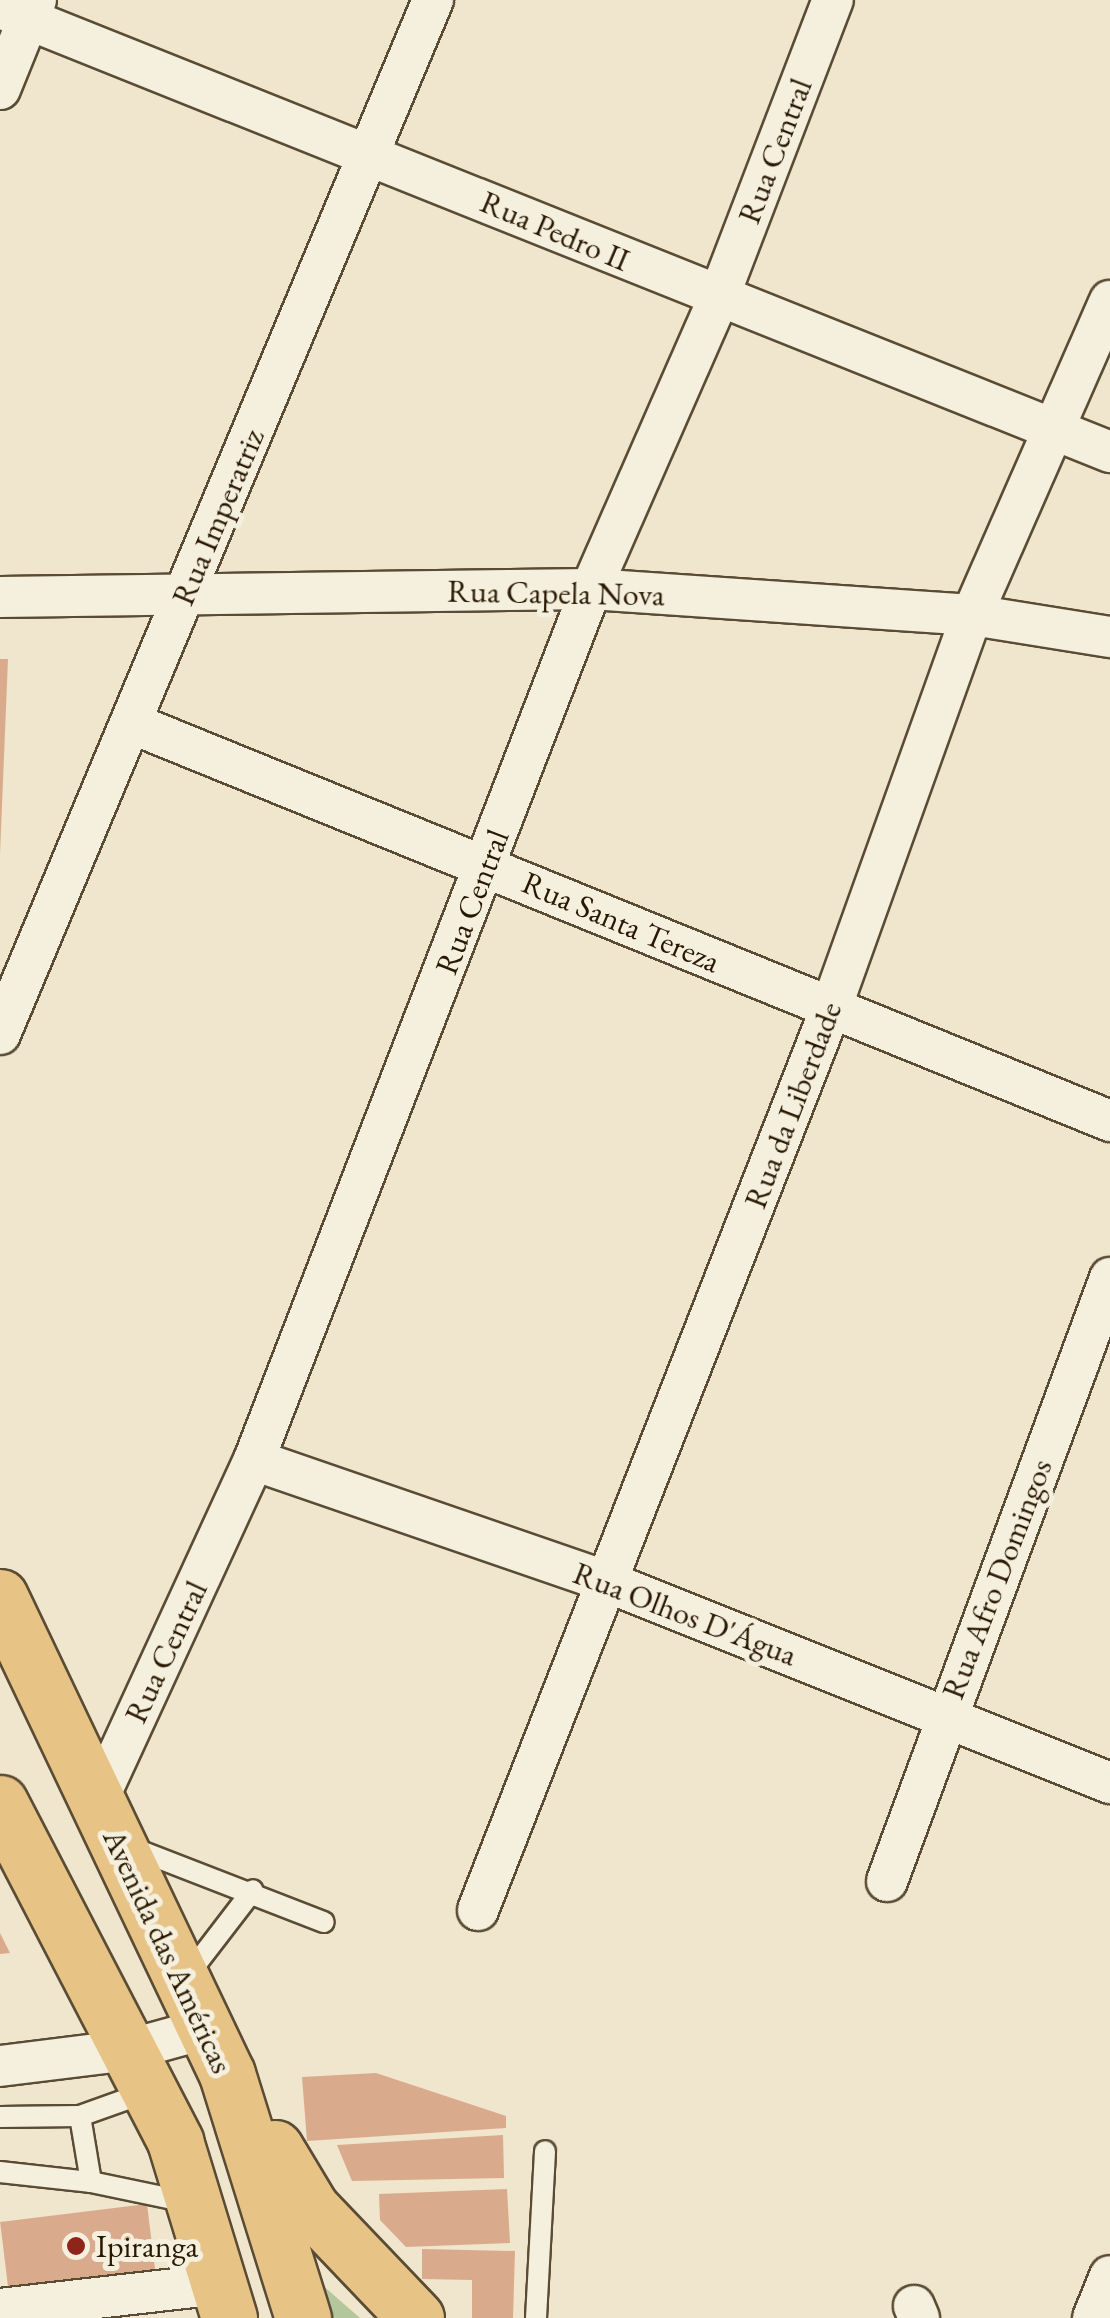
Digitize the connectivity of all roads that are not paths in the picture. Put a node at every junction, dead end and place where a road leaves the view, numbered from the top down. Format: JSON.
{"nodes":[{"id":1,"x":433,"y":0,"type":"edge"},
{"id":2,"x":833,"y":0,"type":"edge"},
{"id":3,"x":21,"y":9,"type":"edge"},
{"id":4,"x":0,"y":90,"type":"edge"},
{"id":5,"x":371,"y":154,"type":"junction"},
{"id":6,"x":718,"y":299,"type":"junction"},
{"id":7,"x":1110,"y":301,"type":"edge"},
{"id":8,"x":1058,"y":432,"type":"junction"},
{"id":9,"x":1110,"y":452,"type":"edge"},
{"id":10,"x":591,"y":589,"type":"junction"},
{"id":11,"x":185,"y":594,"type":"junction"},
{"id":12,"x":0,"y":597,"type":"edge"},
{"id":13,"x":972,"y":616,"type":"junction"},
{"id":14,"x":1110,"y":637,"type":"edge"},
{"id":15,"x":132,"y":723,"type":"junction"},
{"id":16,"x":487,"y":865,"type":"junction"},
{"id":17,"x":830,"y":1012,"type":"junction"},
{"id":18,"x":0,"y":1034,"type":"edge"},
{"id":19,"x":1110,"y":1121,"type":"edge"},
{"id":20,"x":1110,"y":1278,"type":"edge"},
{"id":21,"x":254,"y":1460,"type":"junction"},
{"id":22,"x":605,"y":1581,"type":"junction"},
{"id":23,"x":0,"y":1597,"type":"edge"},
{"id":24,"x":945,"y":1718,"type":"junction"},
{"id":25,"x":1110,"y":1784,"type":"edge"},
{"id":26,"x":1,"y":1805,"type":"edge"},
{"id":27,"x":108,"y":1821,"type":"junction"},
{"id":28,"x":887,"y":1881,"type":"dead end"},
{"id":29,"x":253,"y":1890,"type":"junction"},
{"id":30,"x":478,"y":1910,"type":"dead end"},
{"id":31,"x":324,"y":1922,"type":"dead end"},
{"id":32,"x":204,"y":2028,"type":"junction"},
{"id":33,"x":0,"y":2066,"type":"edge"},
{"id":34,"x":138,"y":2070,"type":"junction"},
{"id":35,"x":80,"y":2116,"type":"junction"},
{"id":36,"x":0,"y":2117,"type":"edge"},
{"id":37,"x":545,"y":2151,"type":"dead end"},
{"id":38,"x":0,"y":2172,"type":"edge"},
{"id":39,"x":91,"y":2182,"type":"junction"},
{"id":40,"x":194,"y":2204,"type":"junction"},
{"id":41,"x":1110,"y":2276,"type":"edge"},
{"id":42,"x":210,"y":2306,"type":"edge"},
{"id":43,"x":0,"y":2308,"type":"edge"},
{"id":44,"x":302,"y":2318,"type":"edge"},
{"id":45,"x":416,"y":2318,"type":"edge"},
{"id":46,"x":536,"y":2318,"type":"edge"},
{"id":47,"x":1093,"y":2318,"type":"edge"}],
"edges":[{"from":1,"to":5,"type":"street","name":"Rua Imperatriz"},
{"from":2,"to":6,"type":"street","name":"Rua Central"},
{"from":3,"to":4,"type":"street"},
{"from":3,"to":5,"type":"street","name":"Rua Pedro II"},
{"from":5,"to":6,"type":"street","name":"Rua Pedro II"},
{"from":5,"to":11,"type":"street","name":"Rua Imperatriz"},
{"from":6,"to":8,"type":"street","name":"Rua Pedro II"},
{"from":6,"to":10,"type":"street","name":"Rua Central"},
{"from":7,"to":8,"type":"street","name":"Rua da Liberdade"},
{"from":8,"to":9,"type":"street","name":"Rua Pedro II"},
{"from":8,"to":13,"type":"street","name":"Rua da Liberdade"},
{"from":10,"to":11,"type":"street","name":"Rua Capela Nova"},
{"from":10,"to":13,"type":"street","name":"Rua Capela Nova"},
{"from":10,"to":16,"type":"street","name":"Rua Central"},
{"from":11,"to":12,"type":"street","name":"Rua Capela Nova"},
{"from":11,"to":15,"type":"street","name":"Rua Imperatriz"},
{"from":13,"to":14,"type":"street","name":"Rua Capela Nova"},
{"from":13,"to":17,"type":"street","name":"Rua da Liberdade"},
{"from":15,"to":16,"type":"street","name":"Rua Santa Tereza"},
{"from":15,"to":18,"type":"street","name":"Rua Imperatriz"},
{"from":16,"to":17,"type":"street","name":"Rua Santa Tereza"},
{"from":16,"to":21,"type":"street","name":"Rua Central"},
{"from":17,"to":19,"type":"street","name":"Rua Santa Tereza"},
{"from":17,"to":22,"type":"street","name":"Rua da Liberdade"},
{"from":20,"to":24,"type":"street","name":"Rua Afro Domingos"},
{"from":21,"to":22,"type":"street","name":"Rua Olhos D'Água"},
{"from":21,"to":27,"type":"street","name":"Rua Central"},
{"from":22,"to":24,"type":"street","name":"Rua Olhos D'Água"},
{"from":22,"to":30,"type":"street","name":"Rua da Liberdade"},
{"from":23,"to":27,"type":"main road","name":"Avenida das Américas"},
{"from":24,"to":25,"type":"street","name":"Rua Olhos D'Água"},
{"from":24,"to":28,"type":"street","name":"Rua Afro Domingos"},
{"from":26,"to":27,"type":"main road"},
{"from":26,"to":34,"type":"main road"},
{"from":27,"to":29,"type":"lane"},
{"from":27,"to":32,"type":"main road","name":"Avenida das Américas"},
{"from":29,"to":31,"type":"lane"},
{"from":29,"to":32,"type":"lane"},
{"from":32,"to":34,"type":"street"},
{"from":32,"to":44,"type":"main road","name":"Avenida das Américas"},
{"from":32,"to":45,"type":"main road"},
{"from":33,"to":34,"type":"street"},
{"from":34,"to":35,"type":"lane"},
{"from":34,"to":40,"type":"main road"},
{"from":35,"to":36,"type":"lane"},
{"from":35,"to":39,"type":"lane"},
{"from":37,"to":46,"type":"lane"},
{"from":38,"to":39,"type":"lane"},
{"from":39,"to":40,"type":"lane"},
{"from":40,"to":42,"type":"main road"},
{"from":41,"to":47,"type":"street"},
{"from":42,"to":43,"type":"street"}]}
